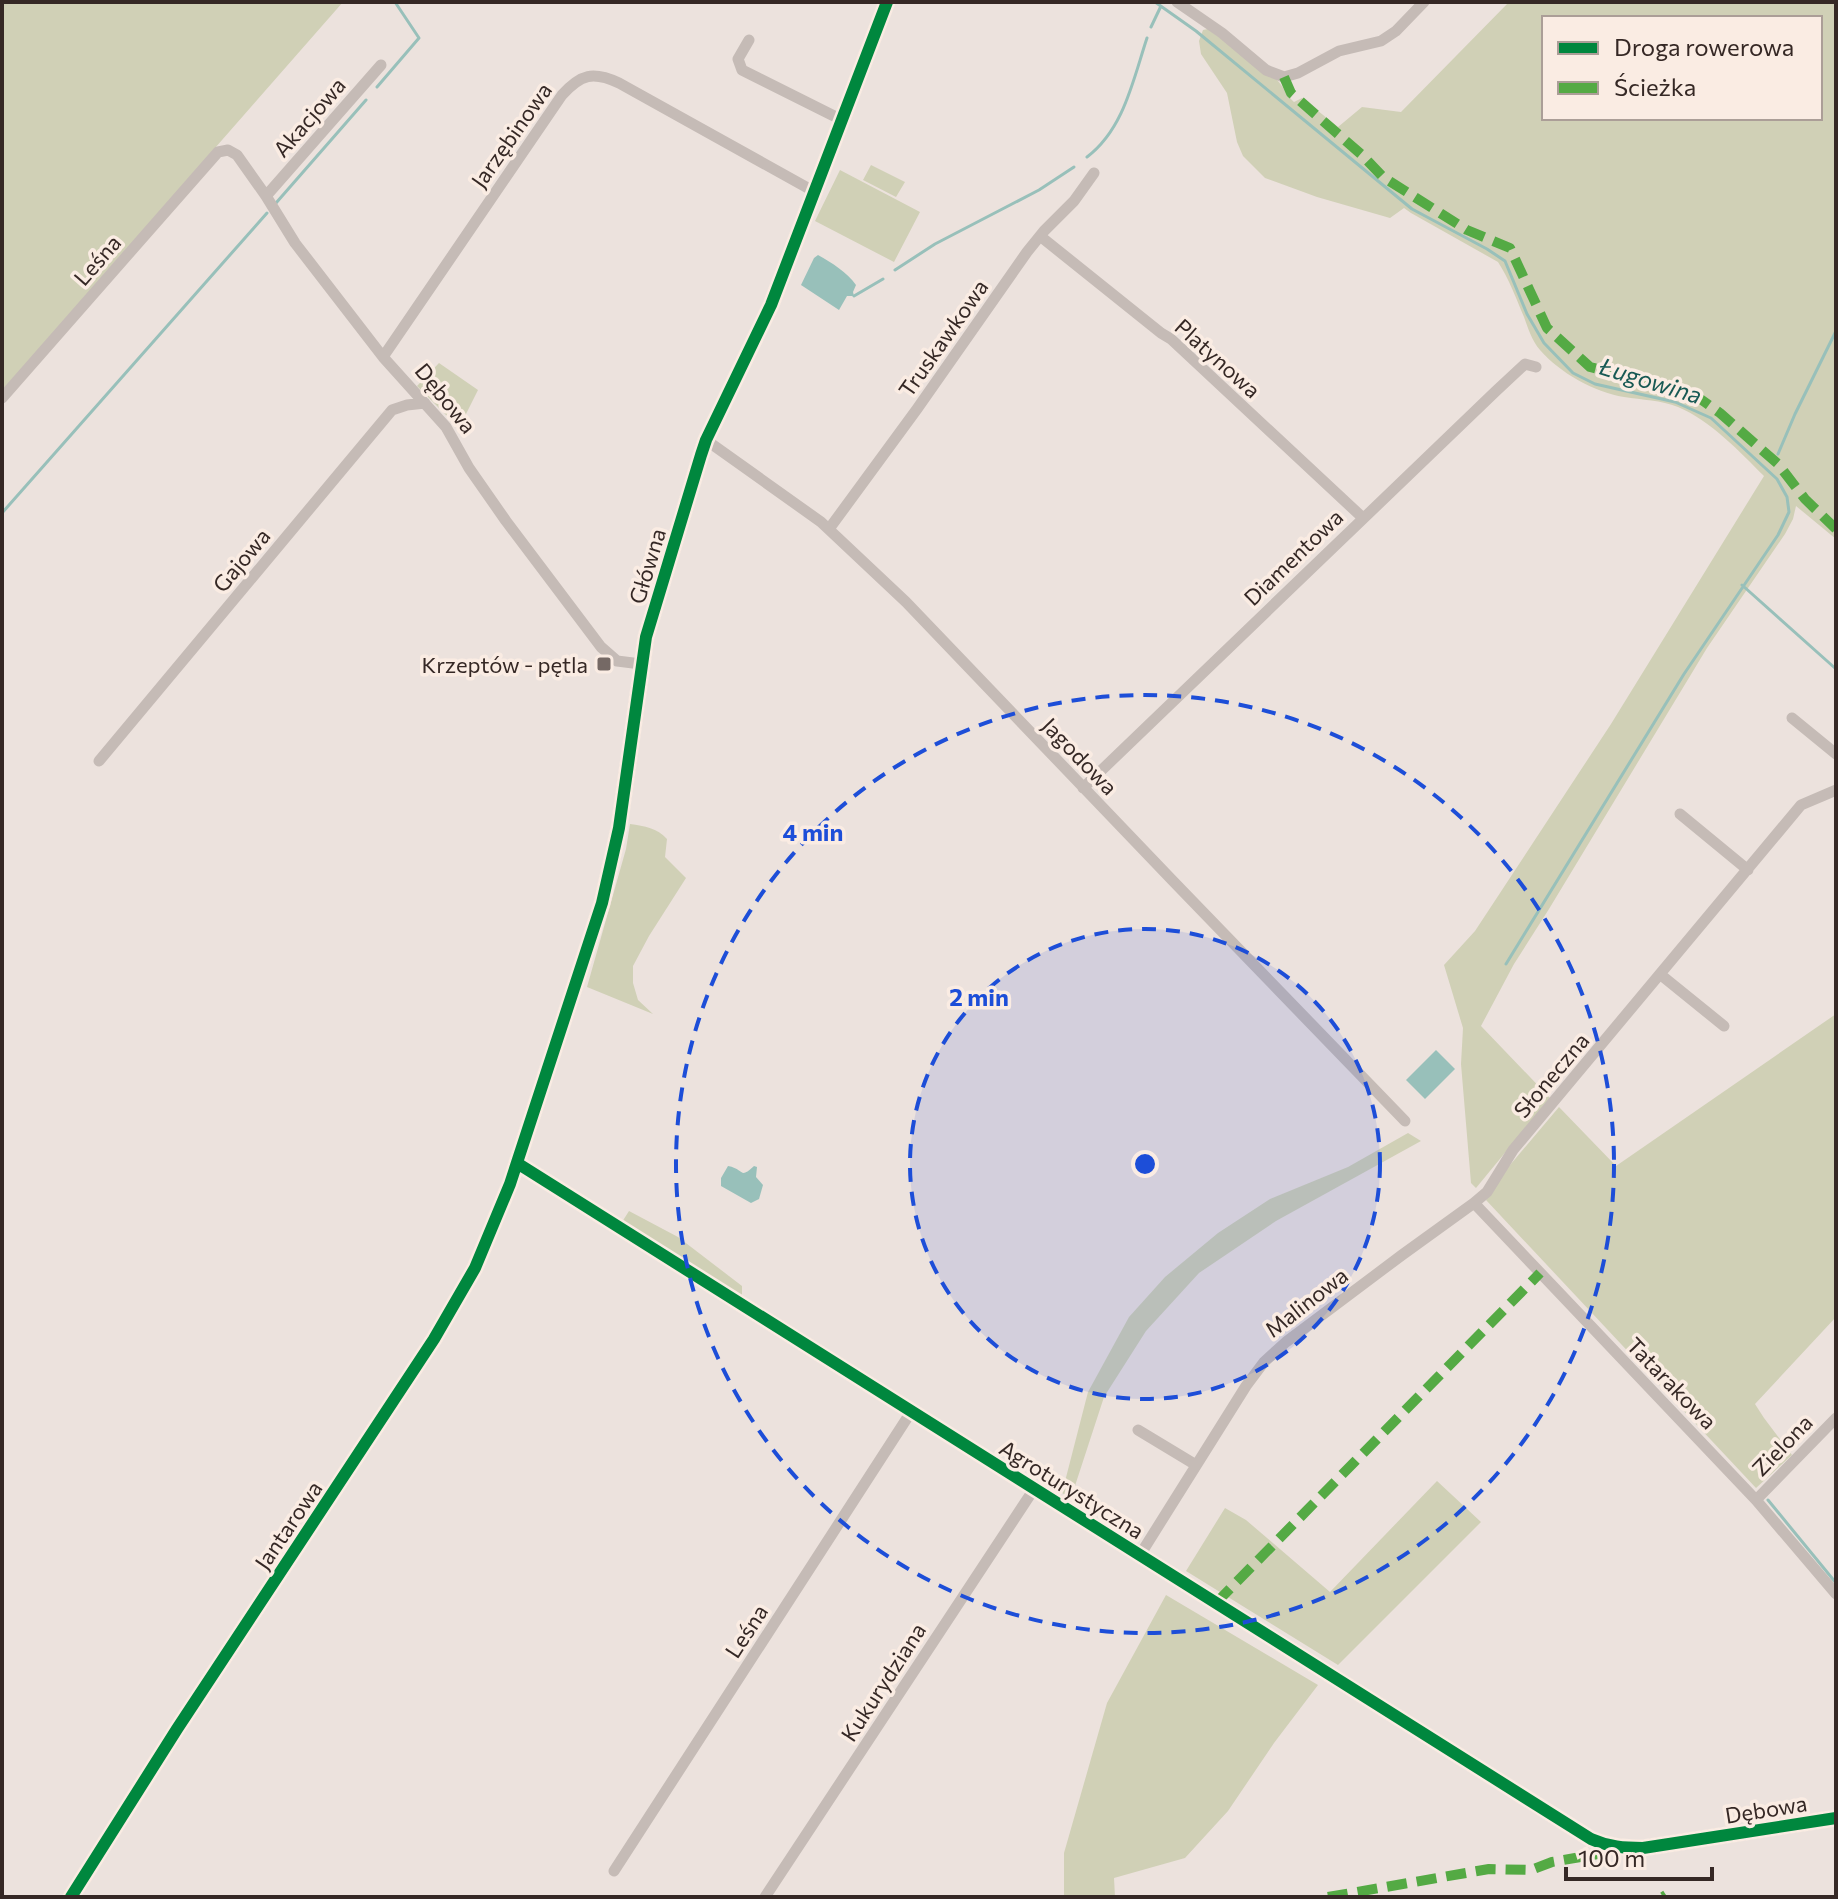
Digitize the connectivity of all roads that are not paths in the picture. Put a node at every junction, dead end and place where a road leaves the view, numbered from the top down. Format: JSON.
{"nodes":[{"id":1,"x":887,"y":2,"type":"edge"},
{"id":2,"x":1177,"y":2,"type":"edge"},
{"id":3,"x":1424,"y":2,"type":"edge"},
{"id":4,"x":749,"y":40,"type":"dead end"},
{"id":5,"x":381,"y":65,"type":"dead end"},
{"id":6,"x":842,"y":120,"type":"junction"},
{"id":7,"x":223,"y":150,"type":"joint"},
{"id":8,"x":1094,"y":173,"type":"dead end"},
{"id":9,"x":815,"y":192,"type":"junction"},
{"id":10,"x":266,"y":196,"type":"junction"},
{"id":11,"x":1040,"y":236,"type":"junction"},
{"id":12,"x":383,"y":357,"type":"junction"},
{"id":13,"x":1536,"y":367,"type":"dead end"},
{"id":14,"x":2,"y":398,"type":"edge"},
{"id":15,"x":425,"y":403,"type":"junction"},
{"id":16,"x":706,"y":440,"type":"junction"},
{"id":17,"x":1363,"y":518,"type":"junction"},
{"id":18,"x":829,"y":529,"type":"junction"},
{"id":19,"x":641,"y":664,"type":"junction"},
{"id":20,"x":1792,"y":718,"type":"dead end"},
{"id":21,"x":1836,"y":754,"type":"edge"},
{"id":22,"x":99,"y":761,"type":"dead end"},
{"id":23,"x":1083,"y":788,"type":"junction"},
{"id":24,"x":1836,"y":790,"type":"edge"},
{"id":25,"x":1680,"y":814,"type":"dead end"},
{"id":26,"x":1748,"y":870,"type":"junction"},
{"id":27,"x":1661,"y":975,"type":"junction"},
{"id":28,"x":1724,"y":1026,"type":"dead end"},
{"id":29,"x":1405,"y":1121,"type":"dead end"},
{"id":30,"x":517,"y":1163,"type":"junction"},
{"id":31,"x":1474,"y":1203,"type":"junction"},
{"id":32,"x":911,"y":1412,"type":"junction"},
{"id":33,"x":1836,"y":1418,"type":"edge"},
{"id":34,"x":1138,"y":1430,"type":"dead end"},
{"id":35,"x":1196,"y":1465,"type":"junction"},
{"id":36,"x":1034,"y":1489,"type":"junction"},
{"id":37,"x":1756,"y":1500,"type":"junction"},
{"id":38,"x":1140,"y":1555,"type":"junction"},
{"id":39,"x":1836,"y":1594,"type":"edge"},
{"id":40,"x":1836,"y":1818,"type":"edge"},
{"id":41,"x":1607,"y":1846,"type":"joint"},
{"id":42,"x":614,"y":1871,"type":"dead end"},
{"id":43,"x":71,"y":1897,"type":"edge"},
{"id":44,"x":765,"y":1897,"type":"edge"}],
"edges":[{"from":1,"to":6,"type":"street","name":"Główna"},
{"from":2,"to":3,"type":"street"},
{"from":4,"to":6,"type":"street"},
{"from":5,"to":10,"type":"street","name":"Akacjowa"},
{"from":6,"to":9,"type":"street","name":"Główna"},
{"from":7,"to":10,"type":"street","name":"Dębowa"},
{"from":7,"to":14,"type":"street","name":"Leśna"},
{"from":8,"to":11,"type":"street","name":"Truskawkowa"},
{"from":9,"to":12,"type":"street","name":"Jarzębinowa"},
{"from":9,"to":16,"type":"street","name":"Główna"},
{"from":10,"to":12,"type":"street","name":"Dębowa"},
{"from":11,"to":17,"type":"street","name":"Platynowa"},
{"from":11,"to":18,"type":"street","name":"Truskawkowa"},
{"from":12,"to":15,"type":"street","name":"Dębowa"},
{"from":13,"to":17,"type":"street","name":"Diamentowa"},
{"from":15,"to":19,"type":"street","name":"Dębowa"},
{"from":15,"to":22,"type":"street","name":"Gajowa"},
{"from":16,"to":18,"type":"street","name":"Jagodowa"},
{"from":16,"to":19,"type":"street","name":"Główna"},
{"from":17,"to":23,"type":"street","name":"Diamentowa"},
{"from":18,"to":23,"type":"street","name":"Jagodowa"},
{"from":19,"to":30,"type":"street","name":"Główna"},
{"from":20,"to":21,"type":"street"},
{"from":23,"to":29,"type":"street","name":"Jagodowa"},
{"from":24,"to":26,"type":"street","name":"Słoneczna"},
{"from":25,"to":26,"type":"street"},
{"from":26,"to":27,"type":"street","name":"Słoneczna"},
{"from":27,"to":28,"type":"street"},
{"from":27,"to":31,"type":"street","name":"Słoneczna"},
{"from":30,"to":32,"type":"street","name":"Agroturystyczna"},
{"from":30,"to":43,"type":"street","name":"Jantarowa"},
{"from":31,"to":35,"type":"street","name":"Malinowa"},
{"from":31,"to":37,"type":"street","name":"Tatarakowa"},
{"from":32,"to":36,"type":"street","name":"Agroturystyczna"},
{"from":32,"to":42,"type":"street","name":"Leśna"},
{"from":33,"to":37,"type":"street","name":"Zielona"},
{"from":34,"to":35,"type":"street"},
{"from":35,"to":38,"type":"street","name":"Malinowa"},
{"from":36,"to":38,"type":"street","name":"Agroturystyczna"},
{"from":36,"to":44,"type":"street","name":"Kukurydziana"},
{"from":37,"to":39,"type":"street","name":"Tatarakowa"},
{"from":38,"to":41,"type":"street","name":"Agroturystyczna"},
{"from":40,"to":41,"type":"street","name":"Dębowa"}]}
